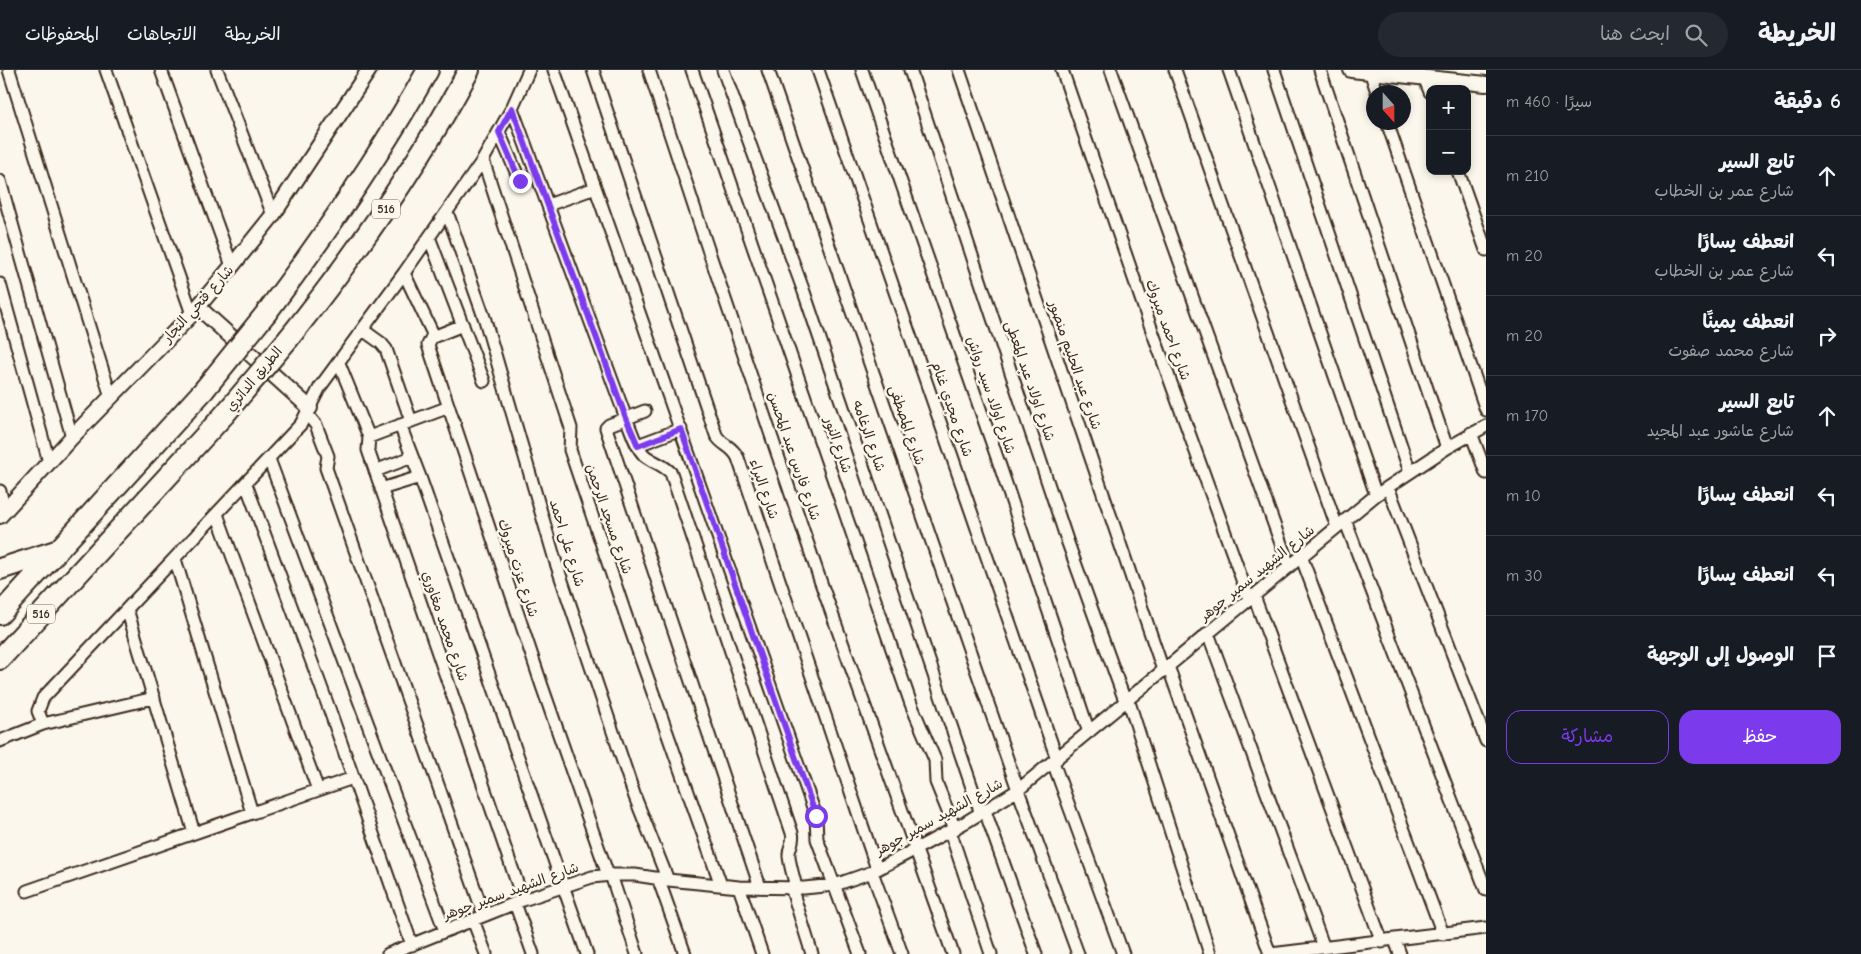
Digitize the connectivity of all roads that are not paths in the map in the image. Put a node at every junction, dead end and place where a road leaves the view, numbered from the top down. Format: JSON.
{"nodes":[{"id":1,"x":9,"y":70,"type":"edge"},
{"id":2,"x":106,"y":70,"type":"edge"},
{"id":3,"x":161,"y":70,"type":"edge"},
{"id":4,"x":217,"y":70,"type":"edge"},
{"id":5,"x":369,"y":70,"type":"edge"},
{"id":6,"x":428,"y":70,"type":"edge"},
{"id":7,"x":470,"y":70,"type":"edge"},
{"id":8,"x":529,"y":70,"type":"edge"},
{"id":9,"x":554,"y":70,"type":"edge"},
{"id":10,"x":592,"y":70,"type":"edge"},
{"id":11,"x":649,"y":70,"type":"edge"},
{"id":12,"x":692,"y":70,"type":"edge"},
{"id":13,"x":723,"y":70,"type":"edge"},
{"id":14,"x":768,"y":70,"type":"edge"},
{"id":15,"x":818,"y":70,"type":"edge"},
{"id":16,"x":862,"y":70,"type":"edge"},
{"id":17,"x":910,"y":70,"type":"edge"},
{"id":18,"x":959,"y":70,"type":"edge"},
{"id":19,"x":1062,"y":70,"type":"edge"},
{"id":20,"x":1111,"y":70,"type":"edge"},
{"id":21,"x":1175,"y":70,"type":"edge"},
{"id":22,"x":1230,"y":70,"type":"edge"},
{"id":23,"x":1274,"y":70,"type":"edge"},
{"id":24,"x":1320,"y":70,"type":"edge"},
{"id":25,"x":1351,"y":70,"type":"edge"},
{"id":26,"x":1370,"y":71,"type":"junction"},
{"id":27,"x":1433,"y":75,"type":"edge"},
{"id":28,"x":1486,"y":84,"type":"edge"},
{"id":29,"x":1375,"y":85,"type":"edge"},
{"id":30,"x":512,"y":108,"type":"junction"},
{"id":31,"x":1390,"y":130,"type":"edge"},
{"id":32,"x":499,"y":132,"type":"junction"},
{"id":33,"x":483,"y":160,"type":"junction"},
{"id":34,"x":1459,"y":175,"type":"edge"},
{"id":35,"x":0,"y":181,"type":"edge"},
{"id":36,"x":520,"y":181,"type":"dead end"},
{"id":37,"x":595,"y":188,"type":"junction"},
{"id":38,"x":548,"y":204,"type":"junction"},
{"id":39,"x":447,"y":212,"type":"junction"},
{"id":40,"x":273,"y":215,"type":"junction"},
{"id":41,"x":430,"y":237,"type":"junction"},
{"id":42,"x":1486,"y":250,"type":"edge"},
{"id":43,"x":232,"y":266,"type":"junction"},
{"id":44,"x":404,"y":273,"type":"junction"},
{"id":45,"x":0,"y":284,"type":"edge"},
{"id":46,"x":195,"y":310,"type":"junction"},
{"id":47,"x":464,"y":325,"type":"junction"},
{"id":48,"x":363,"y":330,"type":"junction"},
{"id":49,"x":432,"y":337,"type":"junction"},
{"id":50,"x":339,"y":363,"type":"junction"},
{"id":51,"x":484,"y":381,"type":"dead end"},
{"id":52,"x":111,"y":397,"type":"junction"},
{"id":53,"x":449,"y":407,"type":"junction"},
{"id":54,"x":1486,"y":410,"type":"edge"},
{"id":55,"x":309,"y":411,"type":"junction"},
{"id":56,"x":645,"y":411,"type":"dead end"},
{"id":57,"x":626,"y":418,"type":"junction"},
{"id":58,"x":406,"y":423,"type":"junction"},
{"id":59,"x":1486,"y":426,"type":"edge"},
{"id":60,"x":681,"y":429,"type":"junction"},
{"id":61,"x":1471,"y":432,"type":"junction"},
{"id":62,"x":72,"y":437,"type":"junction"},
{"id":63,"x":368,"y":437,"type":"junction"},
{"id":64,"x":638,"y":446,"type":"junction"},
{"id":65,"x":1447,"y":448,"type":"junction"},
{"id":66,"x":412,"y":457,"type":"junction"},
{"id":67,"x":269,"y":459,"type":"junction"},
{"id":68,"x":49,"y":462,"type":"junction"},
{"id":69,"x":375,"y":471,"type":"junction"},
{"id":70,"x":1410,"y":472,"type":"junction"},
{"id":71,"x":1486,"y":474,"type":"edge"},
{"id":72,"x":420,"y":477,"type":"junction"},
{"id":73,"x":246,"y":484,"type":"junction"},
{"id":74,"x":1388,"y":488,"type":"junction"},
{"id":75,"x":382,"y":489,"type":"junction"},
{"id":76,"x":0,"y":491,"type":"edge"},
{"id":77,"x":1376,"y":495,"type":"junction"},
{"id":78,"x":2,"y":513,"type":"edge"},
{"id":79,"x":217,"y":514,"type":"junction"},
{"id":80,"x":1341,"y":524,"type":"junction"},
{"id":81,"x":58,"y":550,"type":"junction"},
{"id":82,"x":1301,"y":556,"type":"junction"},
{"id":83,"x":175,"y":559,"type":"junction"},
{"id":84,"x":1289,"y":566,"type":"junction"},
{"id":85,"x":0,"y":569,"type":"edge"},
{"id":86,"x":1251,"y":597,"type":"junction"},
{"id":87,"x":127,"y":609,"type":"junction"},
{"id":88,"x":0,"y":614,"type":"edge"},
{"id":89,"x":1208,"y":633,"type":"junction"},
{"id":90,"x":0,"y":658,"type":"edge"},
{"id":91,"x":1165,"y":668,"type":"junction"},
{"id":92,"x":154,"y":698,"type":"junction"},
{"id":93,"x":1126,"y":700,"type":"junction"},
{"id":94,"x":42,"y":724,"type":"junction"},
{"id":95,"x":1089,"y":732,"type":"junction"},
{"id":96,"x":0,"y":741,"type":"edge"},
{"id":97,"x":1486,"y":741,"type":"edge"},
{"id":98,"x":1055,"y":760,"type":"junction"},
{"id":99,"x":353,"y":778,"type":"junction"},
{"id":100,"x":318,"y":790,"type":"junction"},
{"id":101,"x":1018,"y":790,"type":"junction"},
{"id":102,"x":983,"y":812,"type":"junction"},
{"id":103,"x":252,"y":813,"type":"junction"},
{"id":104,"x":952,"y":830,"type":"junction"},
{"id":105,"x":194,"y":833,"type":"junction"},
{"id":106,"x":916,"y":849,"type":"junction"},
{"id":107,"x":874,"y":871,"type":"junction"},
{"id":108,"x":609,"y":875,"type":"junction"},
{"id":109,"x":663,"y":879,"type":"junction"},
{"id":110,"x":721,"y":885,"type":"junction"},
{"id":111,"x":562,"y":886,"type":"junction"},
{"id":112,"x":835,"y":886,"type":"junction"},
{"id":113,"x":739,"y":887,"type":"junction"},
{"id":114,"x":760,"y":887,"type":"junction"},
{"id":115,"x":794,"y":888,"type":"junction"},
{"id":116,"x":1486,"y":890,"type":"edge"},
{"id":117,"x":27,"y":892,"type":"dead end"},
{"id":118,"x":519,"y":901,"type":"junction"},
{"id":119,"x":484,"y":915,"type":"junction"},
{"id":120,"x":473,"y":920,"type":"junction"},
{"id":121,"x":1486,"y":928,"type":"edge"},
{"id":122,"x":445,"y":931,"type":"junction"},
{"id":123,"x":1443,"y":934,"type":"junction"},
{"id":124,"x":1395,"y":940,"type":"junction"},
{"id":125,"x":1382,"y":942,"type":"junction"},
{"id":126,"x":415,"y":947,"type":"edge"},
{"id":127,"x":1324,"y":948,"type":"junction"},
{"id":128,"x":1352,"y":950,"type":"edge"},
{"id":129,"x":1309,"y":952,"type":"edge"},
{"id":130,"x":388,"y":954,"type":"edge"},
{"id":131,"x":486,"y":954,"type":"edge"},
{"id":132,"x":533,"y":954,"type":"edge"},
{"id":133,"x":587,"y":954,"type":"edge"},
{"id":134,"x":637,"y":954,"type":"edge"},
{"id":135,"x":685,"y":954,"type":"edge"},
{"id":136,"x":762,"y":954,"type":"edge"},
{"id":137,"x":812,"y":954,"type":"edge"},
{"id":138,"x":860,"y":954,"type":"edge"},
{"id":139,"x":902,"y":954,"type":"edge"},
{"id":140,"x":952,"y":954,"type":"edge"},
{"id":141,"x":991,"y":954,"type":"edge"},
{"id":142,"x":1036,"y":954,"type":"edge"},
{"id":143,"x":1078,"y":954,"type":"edge"},
{"id":144,"x":1123,"y":954,"type":"edge"},
{"id":145,"x":1210,"y":954,"type":"edge"},
{"id":146,"x":1270,"y":954,"type":"edge"},
{"id":147,"x":1400,"y":954,"type":"edge"}],
"edges":[{"from":1,"to":52,"type":"street"},
{"from":2,"to":46,"type":"street"},
{"from":3,"to":43,"type":"street"},
{"from":4,"to":40,"type":"street"},
{"from":5,"to":40,"type":"street","name":"شارع فتحي النجار"},
{"from":6,"to":81,"type":"highway","number":"516","bridge":true},
{"from":7,"to":90,"type":"highway","name":"الطريق الدائري","number":"516","bridge":true},
{"from":8,"to":30,"type":"street"},
{"from":9,"to":37,"type":"street"},
{"from":10,"to":107,"type":"street","name":"شارع البراء"},
{"from":11,"to":106,"type":"street","name":"شارع فارس عبد المحسن"},
{"from":12,"to":104,"type":"street","name":"شارع النور"},
{"from":13,"to":102,"type":"street","name":"شارع الرغامه"},
{"from":14,"to":101,"type":"street","name":"شارع المصطفى"},
{"from":15,"to":98,"type":"street","name":"شارع مجدي غنام"},
{"from":16,"to":95,"type":"street","name":"شارع اولاد سيد رواش"},
{"from":17,"to":93,"type":"street","name":"شارع اولاد عبد المعطى"},
{"from":18,"to":91,"type":"street","name":"شارع عبد الحليم منصور"},
{"from":19,"to":86,"type":"street","name":"شارع احمد مبروك"},
{"from":20,"to":84,"type":"street"},
{"from":21,"to":80,"type":"street"},
{"from":22,"to":77,"type":"street"},
{"from":23,"to":70,"type":"street"},
{"from":24,"to":65,"type":"street"},
{"from":25,"to":26,"type":"street"},
{"from":26,"to":27,"type":"street"},
{"from":26,"to":29,"type":"street"},
{"from":27,"to":28,"type":"street"},
{"from":30,"to":32,"type":"street"},
{"from":30,"to":38,"type":"street"},
{"from":31,"to":54,"type":"street"},
{"from":32,"to":33,"type":"street"},
{"from":32,"to":36,"type":"street"},
{"from":33,"to":39,"type":"street"},
{"from":33,"to":110,"type":"street","name":"شارع مسجد الرحمن"},
{"from":34,"to":42,"type":"street"},
{"from":35,"to":62,"type":"street"},
{"from":37,"to":38,"type":"street"},
{"from":37,"to":60,"type":"street"},
{"from":38,"to":57,"type":"street"},
{"from":39,"to":41,"type":"street"},
{"from":39,"to":109,"type":"street","name":"شارع على احمد"},
{"from":40,"to":43,"type":"street","name":"شارع فتحي النجار"},
{"from":41,"to":44,"type":"street"},
{"from":41,"to":47,"type":"street"},
{"from":43,"to":46,"type":"street","name":"شارع فتحي النجار"},
{"from":44,"to":48,"type":"street"},
{"from":44,"to":49,"type":"street","name":"شارع عزت مبروك"},
{"from":45,"to":68,"type":"street"},
{"from":46,"to":52,"type":"street","name":"شارع فتحي النجار"},
{"from":46,"to":55,"type":"street"},
{"from":47,"to":49,"type":"street"},
{"from":47,"to":51,"type":"street"},
{"from":48,"to":50,"type":"street"},
{"from":48,"to":58,"type":"street"},
{"from":49,"to":53,"type":"street","name":"شارع عزت مبروك"},
{"from":50,"to":55,"type":"street"},
{"from":50,"to":63,"type":"street","name":"شارع محمد مغاوري"},
{"from":52,"to":62,"type":"street","name":"شارع فتحي النجار"},
{"from":53,"to":58,"type":"street"},
{"from":53,"to":108,"type":"street","name":"شارع عزت مبروك"},
{"from":55,"to":67,"type":"street"},
{"from":55,"to":119,"type":"street"},
{"from":56,"to":57,"type":"street"},
{"from":57,"to":64,"type":"street"},
{"from":57,"to":114,"type":"street"},
{"from":58,"to":63,"type":"street"},
{"from":58,"to":66,"type":"street"},
{"from":59,"to":61,"type":"street","name":"شارع الشهيد سمير جوهر"},
{"from":60,"to":64,"type":"street"},
{"from":60,"to":112,"type":"street"},
{"from":61,"to":65,"type":"street","name":"شارع الشهيد سمير جوهر"},
{"from":61,"to":71,"type":"street"},
{"from":62,"to":68,"type":"street","name":"شارع فتحي النجار"},
{"from":63,"to":69,"type":"street","name":"شارع محمد مغاوري"},
{"from":64,"to":115,"type":"street"},
{"from":65,"to":70,"type":"street","name":"شارع الشهيد سمير جوهر"},
{"from":66,"to":69,"type":"street"},
{"from":66,"to":72,"type":"street"},
{"from":67,"to":73,"type":"street"},
{"from":67,"to":122,"type":"street"},
{"from":68,"to":78,"type":"street","name":"شارع فتحي النجار"},
{"from":69,"to":75,"type":"street","name":"شارع محمد مغاوري"},
{"from":70,"to":74,"type":"street","name":"شارع الشهيد سمير جوهر"},
{"from":72,"to":75,"type":"street"},
{"from":72,"to":111,"type":"street"},
{"from":73,"to":79,"type":"street"},
{"from":73,"to":99,"type":"street"},
{"from":74,"to":77,"type":"street","name":"شارع الشهيد سمير جوهر"},
{"from":74,"to":97,"type":"street"},
{"from":75,"to":118,"type":"street","name":"شارع محمد مغاوري"},
{"from":76,"to":78,"type":"street"},
{"from":77,"to":80,"type":"street","name":"شارع الشهيد سمير جوهر"},
{"from":79,"to":83,"type":"street"},
{"from":79,"to":100,"type":"street"},
{"from":80,"to":82,"type":"street","name":"شارع الشهيد سمير جوهر"},
{"from":80,"to":116,"type":"street"},
{"from":81,"to":85,"type":"highway"},
{"from":81,"to":88,"type":"highway","number":"516"},
{"from":82,"to":84,"type":"street","name":"شارع الشهيد سمير جوهر"},
{"from":82,"to":123,"type":"street"},
{"from":83,"to":87,"type":"street"},
{"from":83,"to":103,"type":"street"},
{"from":84,"to":86,"type":"street","name":"شارع الشهيد سمير جوهر"},
{"from":86,"to":89,"type":"street","name":"شارع الشهيد سمير جوهر"},
{"from":86,"to":125,"type":"street","name":"شارع احمد مبروك"},
{"from":87,"to":92,"type":"street"},
{"from":87,"to":94,"type":"street"},
{"from":89,"to":91,"type":"street","name":"شارع الشهيد سمير جوهر"},
{"from":89,"to":127,"type":"street"},
{"from":91,"to":93,"type":"street","name":"شارع الشهيد سمير جوهر"},
{"from":91,"to":146,"type":"street","name":"شارع عبد الحليم منصور"},
{"from":92,"to":94,"type":"street"},
{"from":92,"to":105,"type":"street"},
{"from":93,"to":95,"type":"street","name":"شارع الشهيد سمير جوهر"},
{"from":93,"to":145,"type":"street","name":"شارع اولاد عبد المعطى"},
{"from":94,"to":96,"type":"street"},
{"from":95,"to":98,"type":"street","name":"شارع الشهيد سمير جوهر"},
{"from":98,"to":101,"type":"street","name":"شارع الشهيد سمير جوهر"},
{"from":98,"to":144,"type":"street","name":"شارع مجدي غنام"},
{"from":99,"to":100,"type":"street"},
{"from":99,"to":126,"type":"street"},
{"from":100,"to":103,"type":"street"},
{"from":101,"to":102,"type":"street","name":"شارع الشهيد سمير جوهر"},
{"from":101,"to":143,"type":"street","name":"شارع المصطفى"},
{"from":102,"to":104,"type":"street","name":"شارع الشهيد سمير جوهر"},
{"from":102,"to":142,"type":"street","name":"شارع الرغامه"},
{"from":103,"to":105,"type":"street"},
{"from":104,"to":106,"type":"street","name":"شارع الشهيد سمير جوهر"},
{"from":104,"to":141,"type":"street","name":"شارع النور"},
{"from":105,"to":117,"type":"street"},
{"from":106,"to":107,"type":"street","name":"شارع الشهيد سمير جوهر"},
{"from":106,"to":140,"type":"street","name":"شارع فارس عبد المحسن"},
{"from":107,"to":112,"type":"street","name":"شارع الشهيد سمير جوهر"},
{"from":107,"to":139,"type":"street","name":"شارع البراء"},
{"from":108,"to":109,"type":"street","name":"شارع الشهيد سمير جوهر"},
{"from":108,"to":111,"type":"street","name":"شارع الشهيد سمير جوهر"},
{"from":108,"to":134,"type":"street","name":"شارع عزت مبروك"},
{"from":109,"to":110,"type":"street","name":"شارع الشهيد سمير جوهر"},
{"from":109,"to":135,"type":"street","name":"شارع على احمد"},
{"from":110,"to":113,"type":"street","name":"شارع الشهيد سمير جوهر"},
{"from":111,"to":118,"type":"street","name":"شارع الشهيد سمير جوهر"},
{"from":111,"to":133,"type":"street"},
{"from":112,"to":115,"type":"street","name":"شارع الشهيد سمير جوهر"},
{"from":112,"to":138,"type":"street"},
{"from":113,"to":114,"type":"street","name":"شارع الشهيد سمير جوهر"},
{"from":113,"to":136,"type":"street"},
{"from":114,"to":115,"type":"street","name":"شارع الشهيد سمير جوهر"},
{"from":115,"to":137,"type":"street"},
{"from":118,"to":119,"type":"street","name":"شارع الشهيد سمير جوهر"},
{"from":118,"to":132,"type":"street","name":"شارع محمد مغاوري"},
{"from":119,"to":120,"type":"street","name":"شارع الشهيد سمير جوهر"},
{"from":120,"to":122,"type":"street","name":"شارع الشهيد سمير جوهر"},
{"from":120,"to":131,"type":"street"},
{"from":121,"to":123,"type":"street"},
{"from":122,"to":126,"type":"street","name":"شارع الشهيد سمير جوهر"},
{"from":123,"to":124,"type":"street"},
{"from":124,"to":125,"type":"street"},
{"from":124,"to":147,"type":"street"},
{"from":125,"to":128,"type":"street"},
{"from":126,"to":130,"type":"street","name":"شارع الشهيد سمير جوهر"},
{"from":127,"to":128,"type":"street"},
{"from":127,"to":129,"type":"street"},
{"from":129,"to":146,"type":"street"}]}
